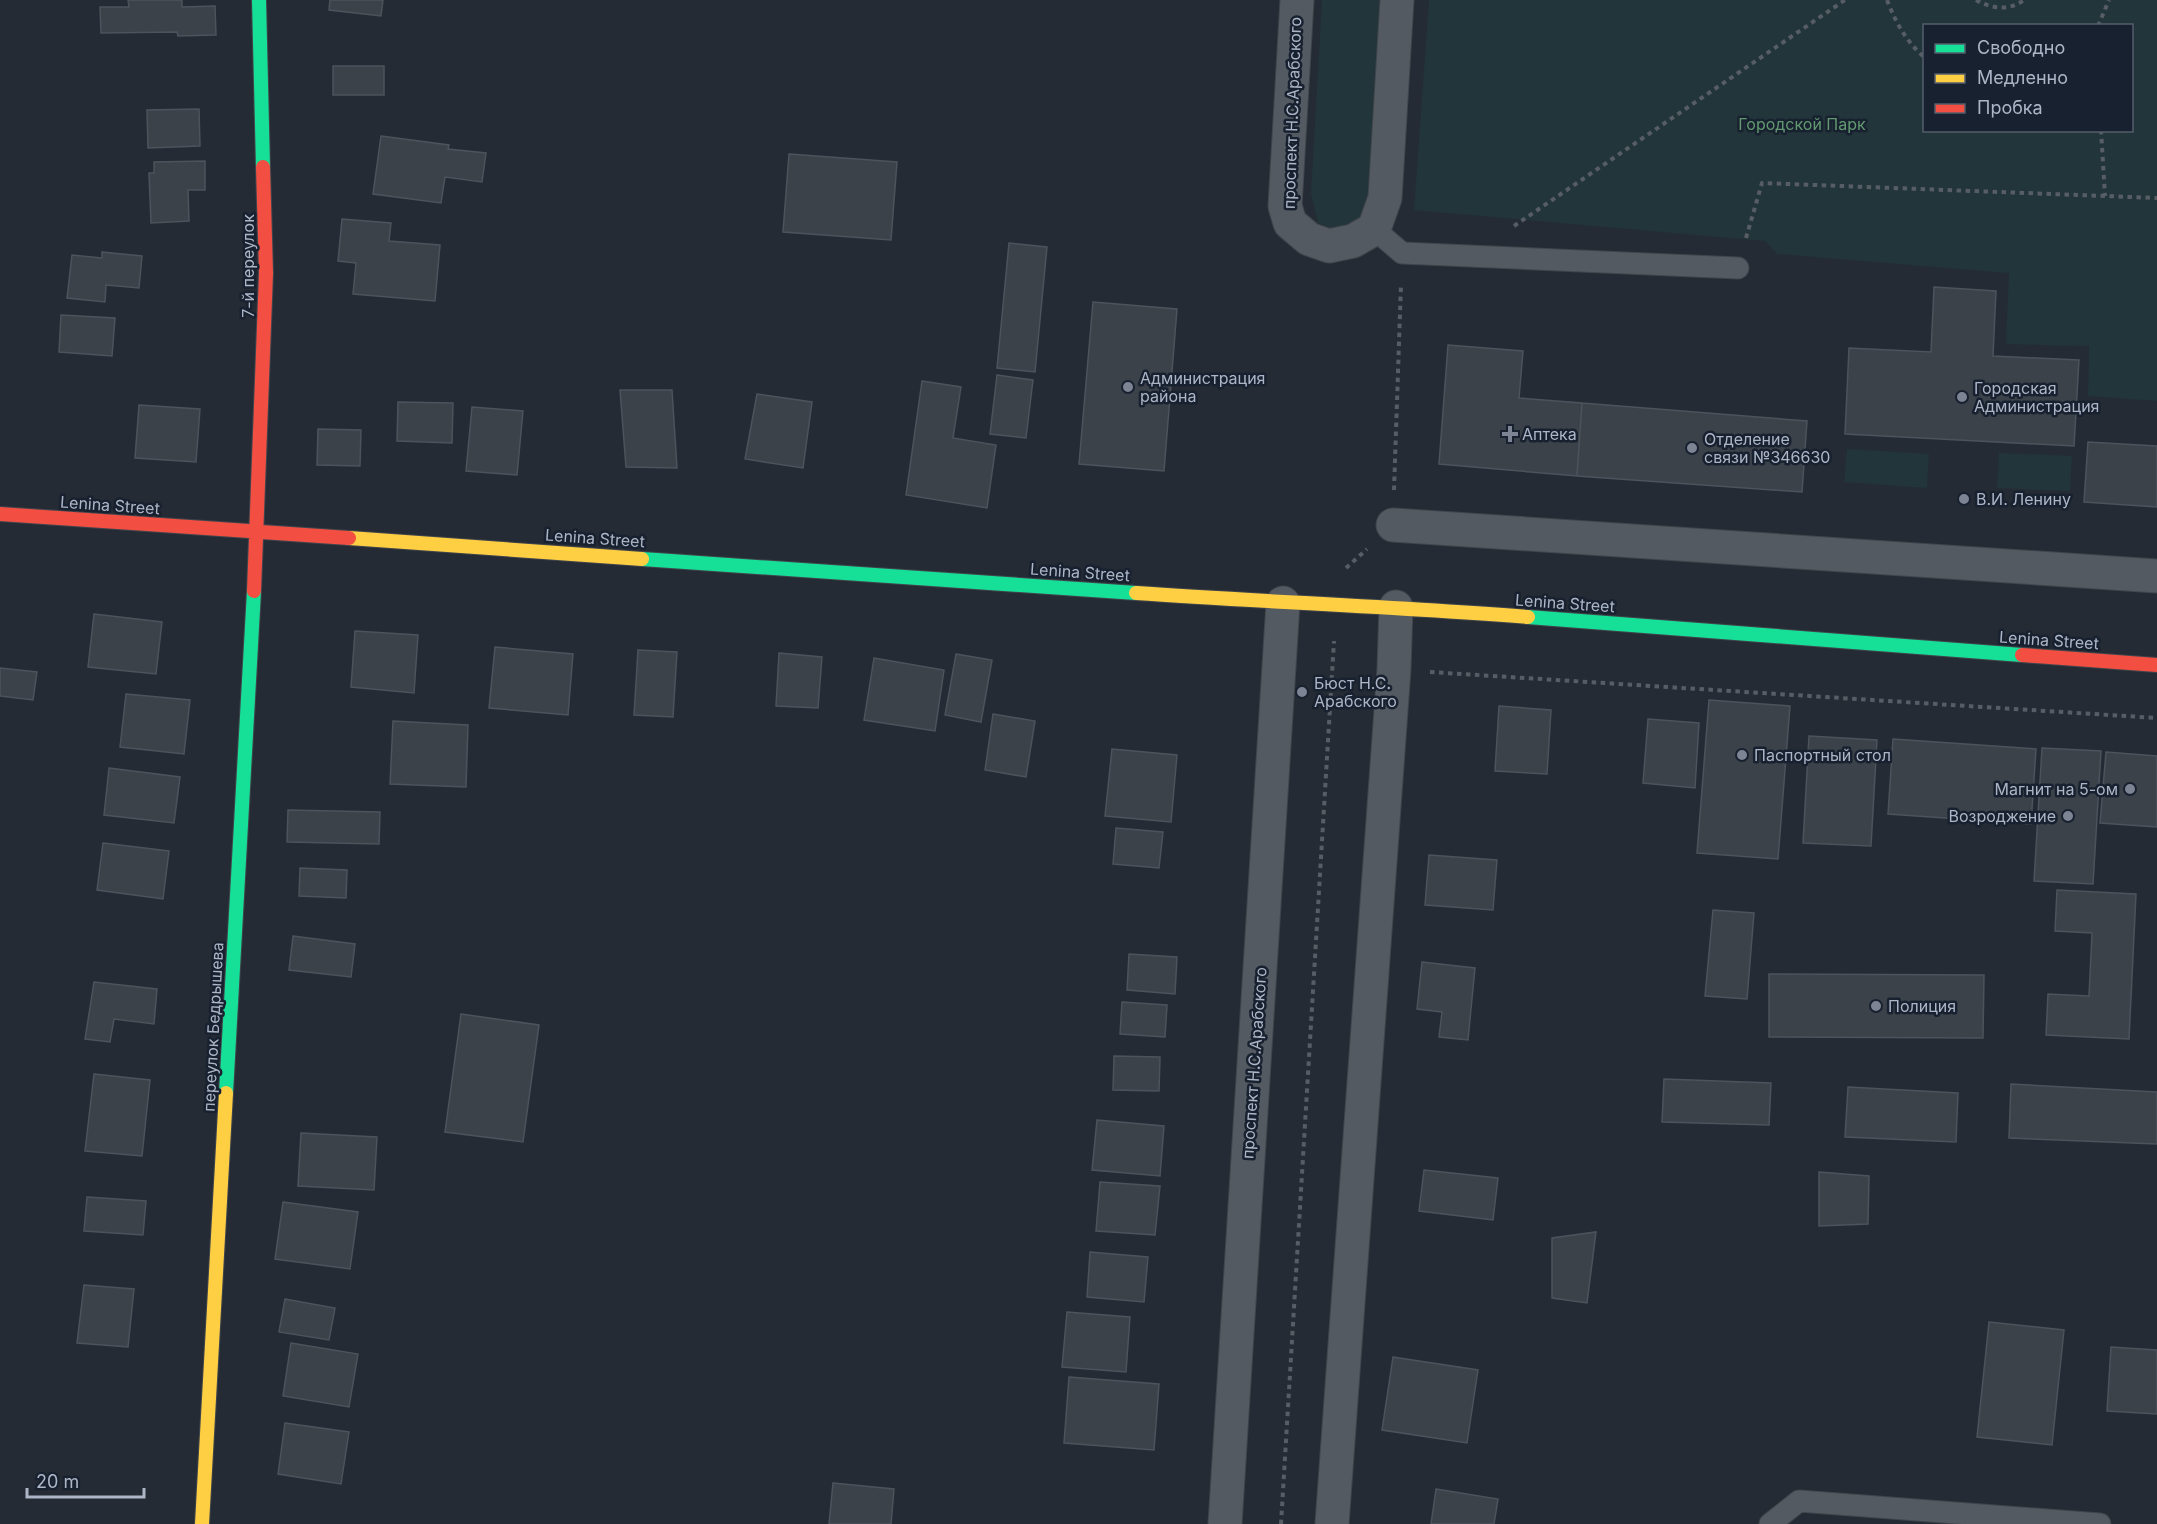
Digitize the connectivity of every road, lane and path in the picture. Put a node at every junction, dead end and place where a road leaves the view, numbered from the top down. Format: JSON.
{"nodes":[{"id":1,"x":260,"y":0,"type":"edge"},
{"id":2,"x":1297,"y":0,"type":"edge"},
{"id":3,"x":1397,"y":0,"type":"edge"},
{"id":4,"x":1845,"y":0,"type":"edge"},
{"id":5,"x":1887,"y":0,"type":"edge"},
{"id":6,"x":1976,"y":0,"type":"edge"},
{"id":7,"x":2024,"y":0,"type":"edge"},
{"id":8,"x":2109,"y":0,"type":"edge"},
{"id":9,"x":2099,"y":24,"type":"edge"},
{"id":10,"x":1923,"y":56,"type":"edge"},
{"id":11,"x":2101,"y":132,"type":"edge"},
{"id":12,"x":2104,"y":196,"type":"junction"},
{"id":13,"x":2157,"y":198,"type":"edge"},
{"id":14,"x":1374,"y":229,"type":"junction"},
{"id":15,"x":1402,"y":253,"type":"junction"},
{"id":16,"x":1491,"y":257,"type":"junction"},
{"id":17,"x":1738,"y":268,"type":"joint"},
{"id":18,"x":0,"y":514,"type":"edge"},
{"id":19,"x":1393,"y":525,"type":"junction"},
{"id":20,"x":257,"y":532,"type":"junction"},
{"id":21,"x":1345,"y":568,"type":"dead end"},
{"id":22,"x":2157,"y":576,"type":"edge"},
{"id":23,"x":1283,"y":603,"type":"junction"},
{"id":24,"x":1396,"y":607,"type":"junction"},
{"id":25,"x":1334,"y":635,"type":"dead end"},
{"id":26,"x":2157,"y":665,"type":"edge"},
{"id":27,"x":1394,"y":669,"type":"junction"},
{"id":28,"x":2157,"y":718,"type":"edge"},
{"id":29,"x":202,"y":1524,"type":"edge"},
{"id":30,"x":1225,"y":1524,"type":"edge"},
{"id":31,"x":1281,"y":1524,"type":"edge"},
{"id":32,"x":1332,"y":1524,"type":"edge"},
{"id":33,"x":1770,"y":1524,"type":"edge"},
{"id":34,"x":2100,"y":1524,"type":"edge"}],
"edges":[{"from":1,"to":20,"type":"street","name":"7-й переулок"},
{"from":2,"to":14,"type":"street","name":"проспект Н.С.Арабского"},
{"from":3,"to":14,"type":"street"},
{"from":4,"to":16,"type":"path"},
{"from":5,"to":10,"type":"path"},
{"from":6,"to":7,"type":"path"},
{"from":8,"to":9,"type":"path"},
{"from":11,"to":12,"type":"path"},
{"from":12,"to":13,"type":"path"},
{"from":12,"to":17,"type":"path"},
{"from":14,"to":15,"type":"lane"},
{"from":15,"to":16,"type":"lane"},
{"from":15,"to":19,"type":"path"},
{"from":16,"to":17,"type":"lane"},
{"from":18,"to":20,"type":"street","name":"Lenina Street"},
{"from":19,"to":21,"type":"path"},
{"from":19,"to":22,"type":"street"},
{"from":20,"to":23,"type":"street","name":"Lenina Street"},
{"from":20,"to":29,"type":"street","name":"переулок Бедрышева"},
{"from":23,"to":24,"type":"street","name":"Lenina Street"},
{"from":23,"to":30,"type":"street","name":"проспект Н.С.Арабского"},
{"from":24,"to":26,"type":"street","name":"Lenina Street"},
{"from":24,"to":27,"type":"street"},
{"from":25,"to":31,"type":"path"},
{"from":27,"to":28,"type":"path"},
{"from":27,"to":32,"type":"street"},
{"from":33,"to":34,"type":"lane"}]}
